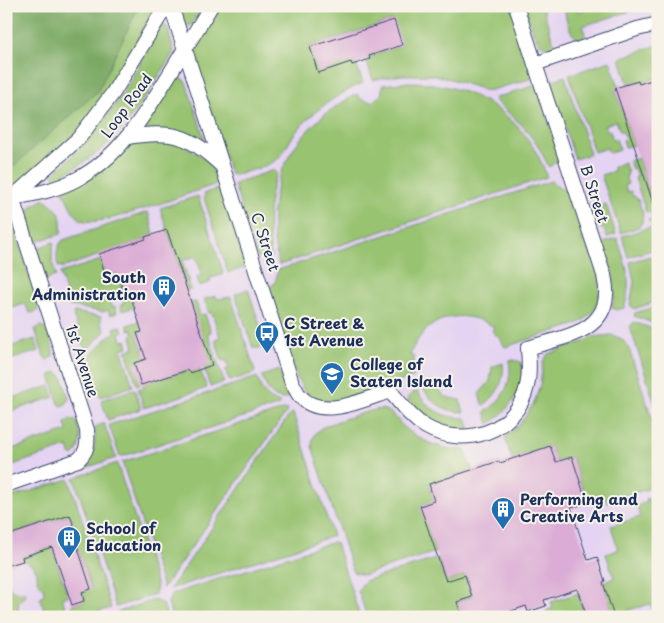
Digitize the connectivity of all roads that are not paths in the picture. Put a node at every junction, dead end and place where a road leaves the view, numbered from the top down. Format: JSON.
{"nodes":[{"id":1,"x":166,"y":6,"type":"edge"},
{"id":2,"x":171,"y":6,"type":"edge"},
{"id":3,"x":211,"y":6,"type":"edge"},
{"id":4,"x":516,"y":6,"type":"edge"},
{"id":5,"x":658,"y":24,"type":"edge"},
{"id":6,"x":185,"y":48,"type":"junction"},
{"id":7,"x":535,"y":64,"type":"junction"},
{"id":8,"x":127,"y":137,"type":"junction"},
{"id":9,"x":222,"y":167,"type":"junction"},
{"id":10,"x":9,"y":200,"type":"edge"},
{"id":11,"x":390,"y":391,"type":"joint"},
{"id":12,"x":6,"y":485,"type":"edge"}],
"edges":[{"from":1,"to":10,"type":"street","name":"Loop Road"},
{"from":2,"to":6,"type":"street","name":"C Street"},
{"from":3,"to":6,"type":"street","name":"Loop Road"},
{"from":4,"to":7,"type":"street","name":"B Street"},
{"from":5,"to":7,"type":"street"},
{"from":6,"to":8,"type":"street","name":"Loop Road"},
{"from":6,"to":9,"type":"street","name":"C Street"},
{"from":7,"to":11,"type":"street","name":"B Street"},
{"from":8,"to":9,"type":"street"},
{"from":8,"to":10,"type":"street","name":"Loop Road"},
{"from":9,"to":11,"type":"street","name":"C Street"},
{"from":10,"to":12,"type":"street","name":"1st Avenue"}]}
